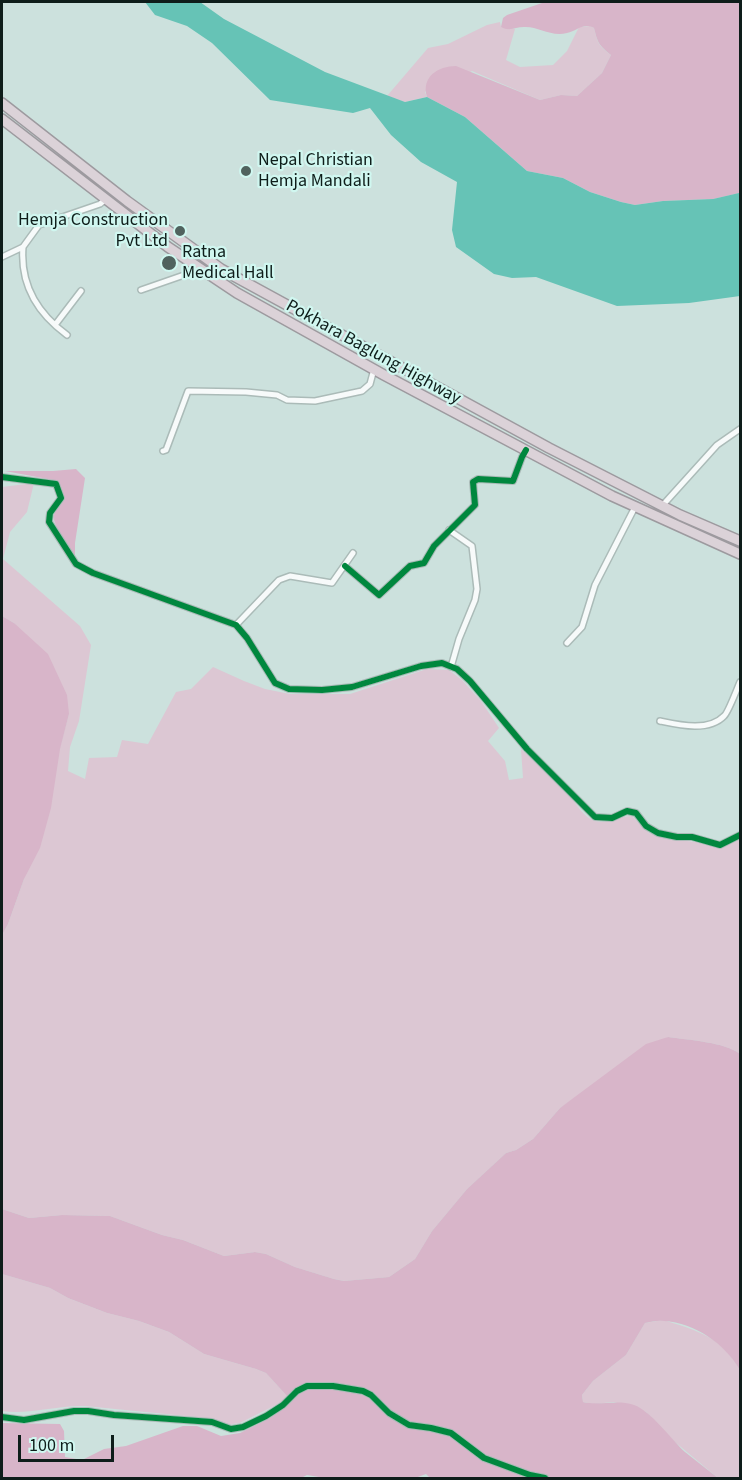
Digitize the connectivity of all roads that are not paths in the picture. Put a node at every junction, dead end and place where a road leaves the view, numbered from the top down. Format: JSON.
{"nodes":[{"id":1,"x":2,"y":103,"type":"edge"},
{"id":2,"x":2,"y":119,"type":"edge"},
{"id":3,"x":105,"y":200,"type":"junction"},
{"id":4,"x":23,"y":247,"type":"junction"},
{"id":5,"x":2,"y":257,"type":"edge"},
{"id":6,"x":196,"y":267,"type":"junction"},
{"id":7,"x":141,"y":290,"type":"dead end"},
{"id":8,"x":81,"y":291,"type":"dead end"},
{"id":9,"x":55,"y":325,"type":"junction"},
{"id":10,"x":67,"y":335,"type":"dead end"},
{"id":11,"x":374,"y":369,"type":"junction"},
{"id":12,"x":741,"y":429,"type":"edge"},
{"id":13,"x":526,"y":450,"type":"junction"},
{"id":14,"x":163,"y":451,"type":"dead end"},
{"id":15,"x":2,"y":477,"type":"edge"},
{"id":16,"x":662,"y":506,"type":"junction"},
{"id":17,"x":635,"y":507,"type":"junction"},
{"id":18,"x":449,"y":530,"type":"junction"},
{"id":19,"x":741,"y":541,"type":"edge"},
{"id":20,"x":353,"y":553,"type":"dead end"},
{"id":21,"x":741,"y":554,"type":"edge"},
{"id":22,"x":345,"y":566,"type":"junction"},
{"id":23,"x":236,"y":625,"type":"junction"},
{"id":24,"x":567,"y":643,"type":"dead end"},
{"id":25,"x":451,"y":667,"type":"junction"},
{"id":26,"x":741,"y":682,"type":"edge"},
{"id":27,"x":660,"y":721,"type":"dead end"},
{"id":28,"x":741,"y":835,"type":"edge"},
{"id":29,"x":2,"y":1418,"type":"edge"},
{"id":30,"x":545,"y":1479,"type":"edge"}],
"edges":[{"from":1,"to":16,"type":"highway","name":"Pokhara Baglung Highway"},
{"from":2,"to":3,"type":"highway","name":"Pokhara Baglung Highway"},
{"from":3,"to":4,"type":"street"},
{"from":3,"to":6,"type":"highway","name":"Pokhara Baglung Highway"},
{"from":4,"to":5,"type":"street"},
{"from":4,"to":9,"type":"street"},
{"from":6,"to":7,"type":"street"},
{"from":6,"to":11,"type":"highway","name":"Pokhara Baglung Highway"},
{"from":8,"to":9,"type":"street"},
{"from":9,"to":10,"type":"street"},
{"from":11,"to":13,"type":"highway","name":"Pokhara Baglung Highway"},
{"from":11,"to":14,"type":"street"},
{"from":12,"to":16,"type":"street"},
{"from":13,"to":17,"type":"highway","name":"Pokhara Baglung Highway"},
{"from":13,"to":18,"type":"street"},
{"from":15,"to":23,"type":"street"},
{"from":16,"to":19,"type":"highway","name":"Pokhara Baglung Highway"},
{"from":17,"to":21,"type":"highway","name":"Pokhara Baglung Highway"},
{"from":17,"to":24,"type":"street"},
{"from":18,"to":22,"type":"street"},
{"from":18,"to":25,"type":"street"},
{"from":20,"to":22,"type":"street"},
{"from":22,"to":23,"type":"street"},
{"from":23,"to":25,"type":"street"},
{"from":25,"to":28,"type":"street"},
{"from":26,"to":27,"type":"street"},
{"from":29,"to":30,"type":"street"}]}
